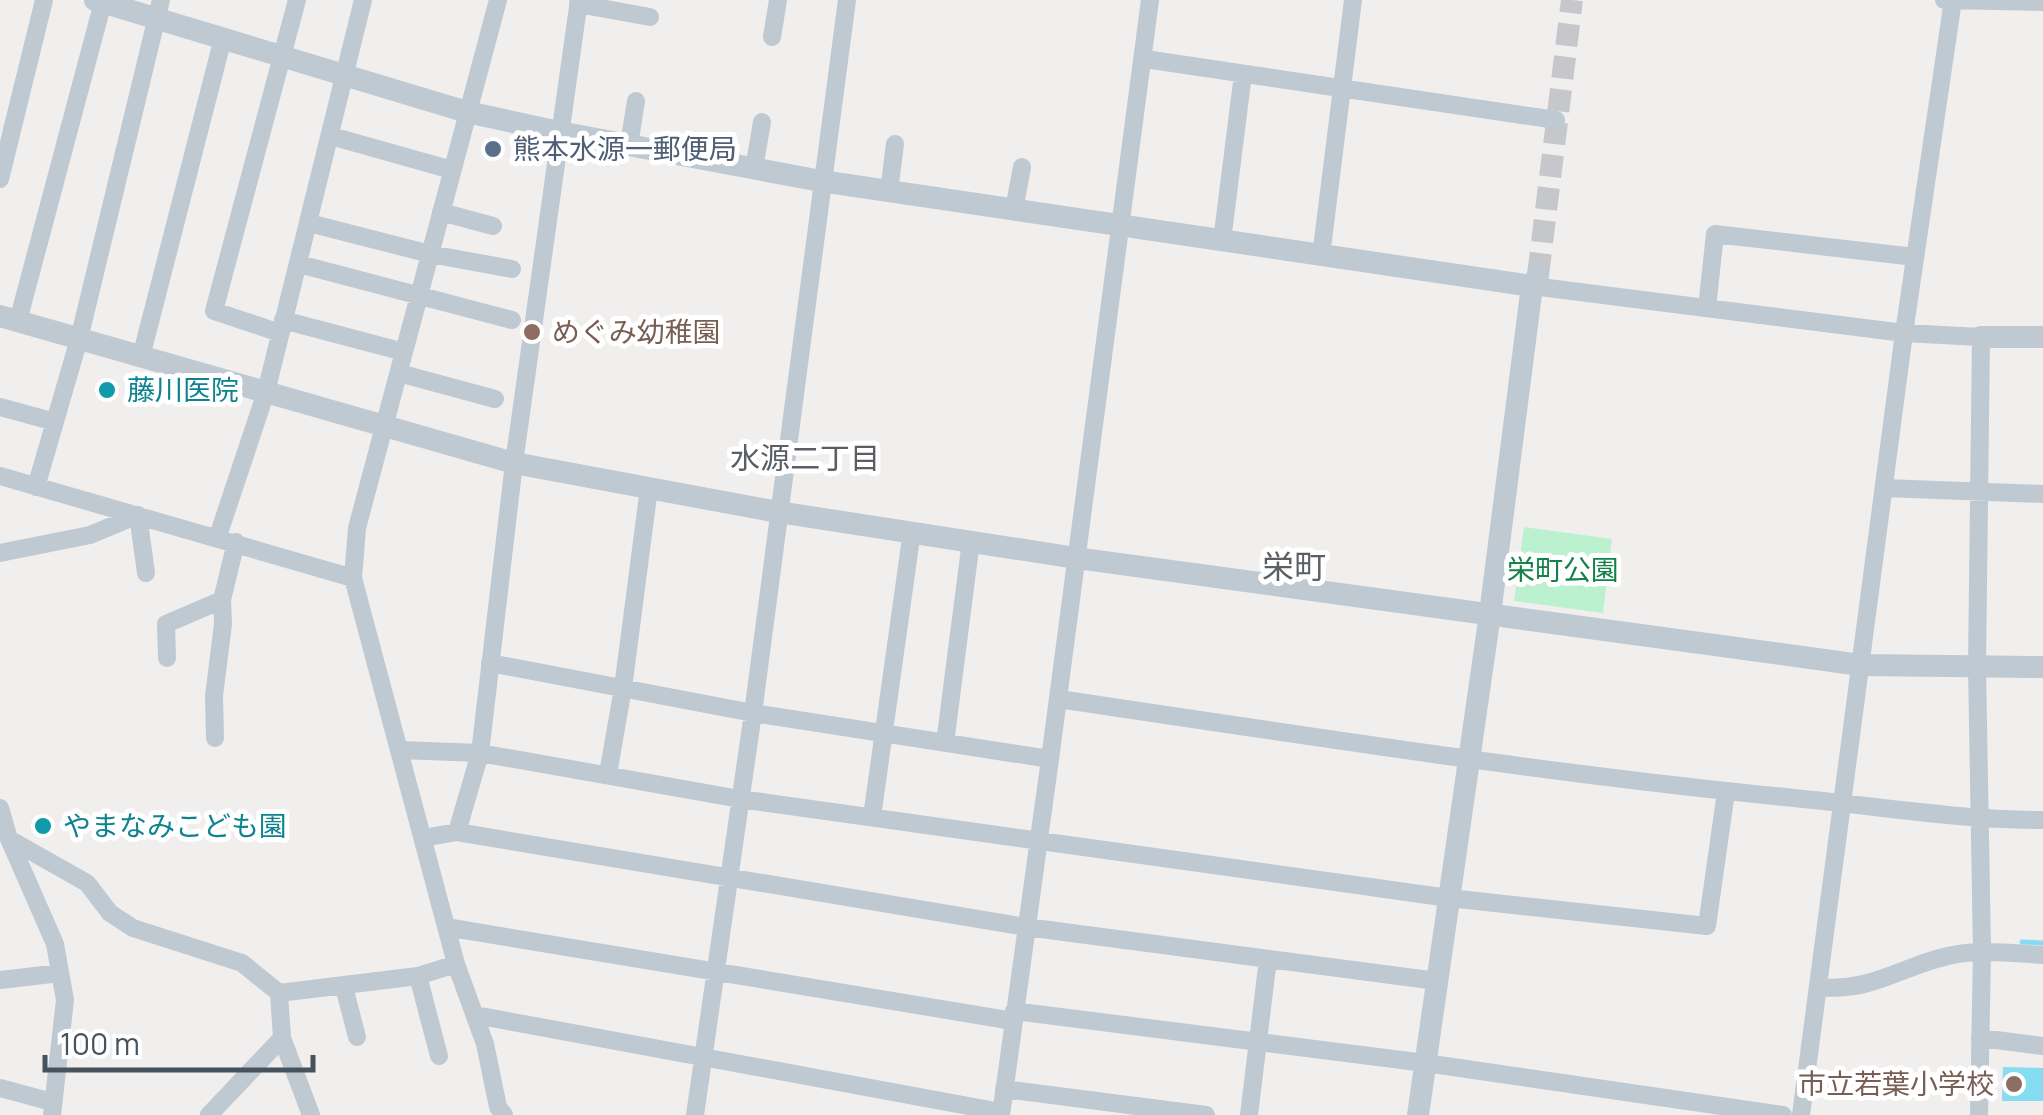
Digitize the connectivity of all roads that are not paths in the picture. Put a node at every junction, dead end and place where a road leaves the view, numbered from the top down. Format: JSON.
{"nodes":[{"id":1,"x":44,"y":0,"type":"edge"},
{"id":2,"x":297,"y":0,"type":"edge"},
{"id":3,"x":363,"y":0,"type":"edge"},
{"id":4,"x":498,"y":0,"type":"edge"},
{"id":5,"x":778,"y":0,"type":"edge"},
{"id":6,"x":846,"y":0,"type":"edge"},
{"id":7,"x":1150,"y":0,"type":"edge"},
{"id":8,"x":1353,"y":0,"type":"edge"},
{"id":9,"x":1944,"y":0,"type":"edge"},
{"id":10,"x":1953,"y":0,"type":"edge"},
{"id":11,"x":99,"y":1,"type":"edge"},
{"id":12,"x":578,"y":2,"type":"edge"},
{"id":13,"x":2043,"y":2,"type":"edge"},
{"id":14,"x":158,"y":9,"type":"edge"},
{"id":15,"x":650,"y":17,"type":"dead end"},
{"id":16,"x":223,"y":38,"type":"junction"},
{"id":17,"x":772,"y":38,"type":"dead end"},
{"id":18,"x":282,"y":55,"type":"junction"},
{"id":19,"x":1145,"y":59,"type":"junction"},
{"id":20,"x":346,"y":73,"type":"junction"},
{"id":21,"x":1243,"y":74,"type":"junction"},
{"id":22,"x":1343,"y":89,"type":"junction"},
{"id":23,"x":636,"y":102,"type":"dead end"},
{"id":24,"x":467,"y":112,"type":"junction"},
{"id":25,"x":1556,"y":120,"type":"dead end"},
{"id":26,"x":762,"y":122,"type":"dead end"},
{"id":27,"x":559,"y":132,"type":"junction"},
{"id":28,"x":332,"y":136,"type":"junction"},
{"id":29,"x":896,"y":144,"type":"dead end"},
{"id":30,"x":629,"y":145,"type":"junction"},
{"id":31,"x":1022,"y":167,"type":"dead end"},
{"id":32,"x":754,"y":169,"type":"junction"},
{"id":33,"x":452,"y":170,"type":"junction"},
{"id":34,"x":0,"y":180,"type":"edge"},
{"id":35,"x":821,"y":182,"type":"junction"},
{"id":36,"x":889,"y":191,"type":"junction"},
{"id":37,"x":1014,"y":210,"type":"junction"},
{"id":38,"x":441,"y":212,"type":"junction"},
{"id":39,"x":309,"y":223,"type":"junction"},
{"id":40,"x":493,"y":226,"type":"dead end"},
{"id":41,"x":1122,"y":227,"type":"junction"},
{"id":42,"x":1222,"y":241,"type":"junction"},
{"id":43,"x":430,"y":254,"type":"junction"},
{"id":44,"x":1321,"y":256,"type":"junction"},
{"id":45,"x":1916,"y":257,"type":"junction"},
{"id":46,"x":299,"y":264,"type":"junction"},
{"id":47,"x":512,"y":269,"type":"dead end"},
{"id":48,"x":1535,"y":280,"type":"junction"},
{"id":49,"x":421,"y":296,"type":"junction"},
{"id":50,"x":1706,"y":308,"type":"junction"},
{"id":51,"x":9,"y":318,"type":"edge"},
{"id":52,"x":512,"y":320,"type":"dead end"},
{"id":53,"x":282,"y":326,"type":"junction"},
{"id":54,"x":1904,"y":333,"type":"junction"},
{"id":55,"x":1981,"y":337,"type":"junction"},
{"id":56,"x":2043,"y":338,"type":"edge"},
{"id":57,"x":79,"y":339,"type":"junction"},
{"id":58,"x":404,"y":352,"type":"junction"},
{"id":59,"x":141,"y":357,"type":"junction"},
{"id":60,"x":399,"y":373,"type":"junction"},
{"id":61,"x":266,"y":392,"type":"junction"},
{"id":62,"x":495,"y":399,"type":"dead end"},
{"id":63,"x":0,"y":407,"type":"edge"},
{"id":64,"x":55,"y":422,"type":"junction"},
{"id":65,"x":385,"y":424,"type":"junction"},
{"id":66,"x":514,"y":463,"type":"junction"},
{"id":67,"x":0,"y":476,"type":"edge"},
{"id":68,"x":36,"y":487,"type":"junction"},
{"id":69,"x":649,"y":488,"type":"junction"},
{"id":70,"x":1885,"y":488,"type":"junction"},
{"id":71,"x":1981,"y":494,"type":"junction"},
{"id":72,"x":2043,"y":494,"type":"edge"},
{"id":73,"x":778,"y":512,"type":"junction"},
{"id":74,"x":138,"y":514,"type":"junction"},
{"id":75,"x":912,"y":532,"type":"junction"},
{"id":76,"x":227,"y":539,"type":"junction"},
{"id":77,"x":970,"y":541,"type":"junction"},
{"id":78,"x":0,"y":553,"type":"edge"},
{"id":79,"x":1076,"y":558,"type":"junction"},
{"id":80,"x":146,"y":574,"type":"dead end"},
{"id":81,"x":353,"y":578,"type":"junction"},
{"id":82,"x":222,"y":600,"type":"junction"},
{"id":83,"x":1490,"y":614,"type":"junction"},
{"id":84,"x":167,"y":658,"type":"dead end"},
{"id":85,"x":490,"y":663,"type":"junction"},
{"id":86,"x":1861,"y":665,"type":"junction"},
{"id":87,"x":1977,"y":666,"type":"junction"},
{"id":88,"x":2043,"y":667,"type":"edge"},
{"id":89,"x":623,"y":688,"type":"junction"},
{"id":90,"x":1058,"y":700,"type":"junction"},
{"id":91,"x":753,"y":713,"type":"junction"},
{"id":92,"x":881,"y":733,"type":"junction"},
{"id":93,"x":215,"y":738,"type":"dead end"},
{"id":94,"x":945,"y":743,"type":"junction"},
{"id":95,"x":400,"y":750,"type":"junction"},
{"id":96,"x":480,"y":753,"type":"junction"},
{"id":97,"x":1050,"y":759,"type":"junction"},
{"id":98,"x":1468,"y":759,"type":"junction"},
{"id":99,"x":608,"y":774,"type":"junction"},
{"id":100,"x":1726,"y":792,"type":"junction"},
{"id":101,"x":740,"y":799,"type":"junction"},
{"id":102,"x":1845,"y":803,"type":"junction"},
{"id":103,"x":0,"y":808,"type":"edge"},
{"id":104,"x":872,"y":817,"type":"junction"},
{"id":105,"x":1978,"y":820,"type":"junction"},
{"id":106,"x":2043,"y":820,"type":"edge"},
{"id":107,"x":457,"y":832,"type":"junction"},
{"id":108,"x":423,"y":838,"type":"junction"},
{"id":109,"x":9,"y":839,"type":"junction"},
{"id":110,"x":1038,"y":840,"type":"junction"},
{"id":111,"x":730,"y":876,"type":"junction"},
{"id":112,"x":1449,"y":898,"type":"junction"},
{"id":113,"x":446,"y":927,"type":"junction"},
{"id":114,"x":1026,"y":927,"type":"junction"},
{"id":115,"x":1982,"y":951,"type":"junction"},
{"id":116,"x":2043,"y":955,"type":"edge"},
{"id":117,"x":1268,"y":959,"type":"junction"},
{"id":118,"x":456,"y":964,"type":"junction"},
{"id":119,"x":716,"y":970,"type":"junction"},
{"id":120,"x":60,"y":973,"type":"junction"},
{"id":121,"x":418,"y":976,"type":"junction"},
{"id":122,"x":0,"y":980,"type":"edge"},
{"id":123,"x":1437,"y":981,"type":"junction"},
{"id":124,"x":344,"y":987,"type":"junction"},
{"id":125,"x":1819,"y":988,"type":"junction"},
{"id":126,"x":279,"y":993,"type":"junction"},
{"id":127,"x":474,"y":1015,"type":"junction"},
{"id":128,"x":1014,"y":1016,"type":"junction"},
{"id":129,"x":357,"y":1037,"type":"dead end"},
{"id":130,"x":282,"y":1038,"type":"junction"},
{"id":131,"x":1980,"y":1038,"type":"junction"},
{"id":132,"x":1258,"y":1042,"type":"junction"},
{"id":133,"x":2043,"y":1046,"type":"edge"},
{"id":134,"x":438,"y":1056,"type":"dead end"},
{"id":135,"x":704,"y":1058,"type":"junction"},
{"id":136,"x":1425,"y":1063,"type":"junction"},
{"id":137,"x":0,"y":1088,"type":"edge"},
{"id":138,"x":1004,"y":1088,"type":"junction"},
{"id":139,"x":52,"y":1109,"type":"edge"},
{"id":140,"x":1001,"y":1114,"type":"edge"},
{"id":141,"x":209,"y":1115,"type":"edge"},
{"id":142,"x":311,"y":1115,"type":"edge"},
{"id":143,"x":504,"y":1115,"type":"edge"},
{"id":144,"x":695,"y":1115,"type":"edge"},
{"id":145,"x":1206,"y":1115,"type":"edge"},
{"id":146,"x":1249,"y":1115,"type":"edge"},
{"id":147,"x":1418,"y":1115,"type":"edge"},
{"id":148,"x":1783,"y":1115,"type":"edge"},
{"id":149,"x":1801,"y":1115,"type":"edge"},
{"id":150,"x":1979,"y":1115,"type":"edge"}],
"edges":[{"from":1,"to":34,"type":"street"},
{"from":2,"to":18,"type":"street"},
{"from":3,"to":20,"type":"street"},
{"from":4,"to":24,"type":"street"},
{"from":5,"to":17,"type":"street"},
{"from":6,"to":35,"type":"street"},
{"from":7,"to":19,"type":"street"},
{"from":8,"to":22,"type":"street"},
{"from":9,"to":10,"type":"street"},
{"from":10,"to":13,"type":"street"},
{"from":10,"to":45,"type":"street"},
{"from":11,"to":14,"type":"street"},
{"from":11,"to":51,"type":"street"},
{"from":12,"to":15,"type":"street"},
{"from":12,"to":27,"type":"street"},
{"from":14,"to":16,"type":"street"},
{"from":14,"to":57,"type":"street"},
{"from":16,"to":18,"type":"street"},
{"from":16,"to":59,"type":"street"},
{"from":18,"to":20,"type":"street"},
{"from":18,"to":53,"type":"street"},
{"from":19,"to":21,"type":"street"},
{"from":19,"to":41,"type":"street"},
{"from":20,"to":24,"type":"street"},
{"from":20,"to":28,"type":"street"},
{"from":21,"to":22,"type":"street"},
{"from":21,"to":42,"type":"street"},
{"from":22,"to":25,"type":"street"},
{"from":22,"to":44,"type":"street"},
{"from":23,"to":30,"type":"street"},
{"from":24,"to":27,"type":"street"},
{"from":24,"to":33,"type":"street"},
{"from":26,"to":32,"type":"street"},
{"from":27,"to":30,"type":"street"},
{"from":27,"to":66,"type":"street"},
{"from":28,"to":33,"type":"street"},
{"from":28,"to":39,"type":"street"},
{"from":29,"to":36,"type":"street"},
{"from":30,"to":32,"type":"street"},
{"from":31,"to":37,"type":"street"},
{"from":32,"to":35,"type":"street"},
{"from":33,"to":38,"type":"street"},
{"from":35,"to":36,"type":"street"},
{"from":35,"to":73,"type":"street"},
{"from":36,"to":37,"type":"street"},
{"from":37,"to":41,"type":"street"},
{"from":38,"to":40,"type":"street"},
{"from":38,"to":43,"type":"street"},
{"from":39,"to":43,"type":"street"},
{"from":39,"to":46,"type":"street"},
{"from":41,"to":42,"type":"street"},
{"from":41,"to":79,"type":"street"},
{"from":42,"to":44,"type":"street"},
{"from":43,"to":47,"type":"street"},
{"from":43,"to":49,"type":"street"},
{"from":44,"to":48,"type":"street"},
{"from":45,"to":50,"type":"street"},
{"from":45,"to":54,"type":"street"},
{"from":46,"to":49,"type":"street"},
{"from":46,"to":53,"type":"street"},
{"from":48,"to":50,"type":"street"},
{"from":48,"to":83,"type":"street"},
{"from":49,"to":52,"type":"street"},
{"from":49,"to":58,"type":"street"},
{"from":50,"to":54,"type":"street"},
{"from":51,"to":57,"type":"street"},
{"from":53,"to":58,"type":"street"},
{"from":53,"to":61,"type":"street"},
{"from":54,"to":55,"type":"street"},
{"from":54,"to":70,"type":"street"},
{"from":55,"to":56,"type":"street"},
{"from":55,"to":71,"type":"street"},
{"from":57,"to":59,"type":"street"},
{"from":57,"to":64,"type":"street"},
{"from":58,"to":60,"type":"street"},
{"from":59,"to":61,"type":"street"},
{"from":60,"to":62,"type":"street"},
{"from":60,"to":65,"type":"street"},
{"from":61,"to":65,"type":"street"},
{"from":61,"to":76,"type":"street"},
{"from":63,"to":64,"type":"street"},
{"from":64,"to":68,"type":"street"},
{"from":65,"to":66,"type":"street"},
{"from":65,"to":81,"type":"street"},
{"from":66,"to":69,"type":"street"},
{"from":66,"to":85,"type":"street"},
{"from":67,"to":68,"type":"street"},
{"from":68,"to":74,"type":"street"},
{"from":69,"to":73,"type":"street"},
{"from":69,"to":89,"type":"street"},
{"from":70,"to":71,"type":"street"},
{"from":70,"to":86,"type":"street"},
{"from":71,"to":72,"type":"street"},
{"from":71,"to":87,"type":"street"},
{"from":73,"to":75,"type":"street"},
{"from":73,"to":91,"type":"street"},
{"from":74,"to":76,"type":"street"},
{"from":74,"to":78,"type":"street"},
{"from":74,"to":80,"type":"street"},
{"from":75,"to":77,"type":"street"},
{"from":75,"to":92,"type":"street"},
{"from":76,"to":81,"type":"street"},
{"from":76,"to":82,"type":"street"},
{"from":77,"to":79,"type":"street"},
{"from":77,"to":94,"type":"street"},
{"from":79,"to":83,"type":"street"},
{"from":79,"to":90,"type":"street"},
{"from":81,"to":95,"type":"street"},
{"from":82,"to":84,"type":"street"},
{"from":82,"to":93,"type":"street"},
{"from":83,"to":86,"type":"street"},
{"from":83,"to":98,"type":"street"},
{"from":85,"to":89,"type":"street"},
{"from":85,"to":96,"type":"street"},
{"from":86,"to":87,"type":"street"},
{"from":86,"to":102,"type":"street"},
{"from":87,"to":88,"type":"street"},
{"from":87,"to":105,"type":"street"},
{"from":89,"to":91,"type":"street"},
{"from":89,"to":99,"type":"street"},
{"from":90,"to":97,"type":"street"},
{"from":90,"to":98,"type":"street"},
{"from":91,"to":92,"type":"street"},
{"from":91,"to":101,"type":"street"},
{"from":92,"to":94,"type":"street"},
{"from":92,"to":104,"type":"street"},
{"from":94,"to":97,"type":"street"},
{"from":95,"to":96,"type":"street"},
{"from":95,"to":108,"type":"street"},
{"from":96,"to":99,"type":"street"},
{"from":96,"to":107,"type":"street"},
{"from":97,"to":110,"type":"street"},
{"from":98,"to":100,"type":"street"},
{"from":98,"to":112,"type":"street"},
{"from":99,"to":101,"type":"street"},
{"from":100,"to":102,"type":"street"},
{"from":100,"to":112,"type":"street"},
{"from":101,"to":104,"type":"street"},
{"from":101,"to":111,"type":"street"},
{"from":102,"to":105,"type":"street"},
{"from":102,"to":125,"type":"street"},
{"from":103,"to":109,"type":"street"},
{"from":104,"to":110,"type":"street"},
{"from":105,"to":106,"type":"street"},
{"from":105,"to":115,"type":"street"},
{"from":107,"to":108,"type":"street"},
{"from":107,"to":111,"type":"street"},
{"from":108,"to":113,"type":"street"},
{"from":109,"to":120,"type":"street"},
{"from":109,"to":126,"type":"street"},
{"from":110,"to":112,"type":"street"},
{"from":110,"to":114,"type":"street"},
{"from":111,"to":114,"type":"street"},
{"from":111,"to":119,"type":"street"},
{"from":112,"to":123,"type":"street"},
{"from":113,"to":118,"type":"street"},
{"from":113,"to":119,"type":"street"},
{"from":114,"to":117,"type":"street"},
{"from":114,"to":128,"type":"street"},
{"from":115,"to":116,"type":"street"},
{"from":115,"to":125,"type":"street"},
{"from":115,"to":131,"type":"street"},
{"from":117,"to":123,"type":"street"},
{"from":117,"to":132,"type":"street"},
{"from":118,"to":121,"type":"street"},
{"from":118,"to":127,"type":"street"},
{"from":119,"to":128,"type":"street"},
{"from":119,"to":135,"type":"street"},
{"from":120,"to":122,"type":"street"},
{"from":120,"to":139,"type":"street"},
{"from":121,"to":124,"type":"street"},
{"from":121,"to":134,"type":"street"},
{"from":123,"to":136,"type":"street"},
{"from":124,"to":126,"type":"street"},
{"from":124,"to":129,"type":"street"},
{"from":125,"to":149,"type":"street"},
{"from":126,"to":130,"type":"street"},
{"from":127,"to":135,"type":"street"},
{"from":127,"to":143,"type":"street"},
{"from":128,"to":132,"type":"street"},
{"from":128,"to":138,"type":"street"},
{"from":130,"to":141,"type":"street"},
{"from":130,"to":142,"type":"street"},
{"from":131,"to":133,"type":"street"},
{"from":131,"to":150,"type":"street"},
{"from":132,"to":136,"type":"street"},
{"from":132,"to":146,"type":"street"},
{"from":135,"to":140,"type":"street"},
{"from":135,"to":144,"type":"street"},
{"from":136,"to":147,"type":"street"},
{"from":136,"to":148,"type":"street"},
{"from":137,"to":139,"type":"street"},
{"from":138,"to":140,"type":"street"},
{"from":138,"to":145,"type":"street"}]}
